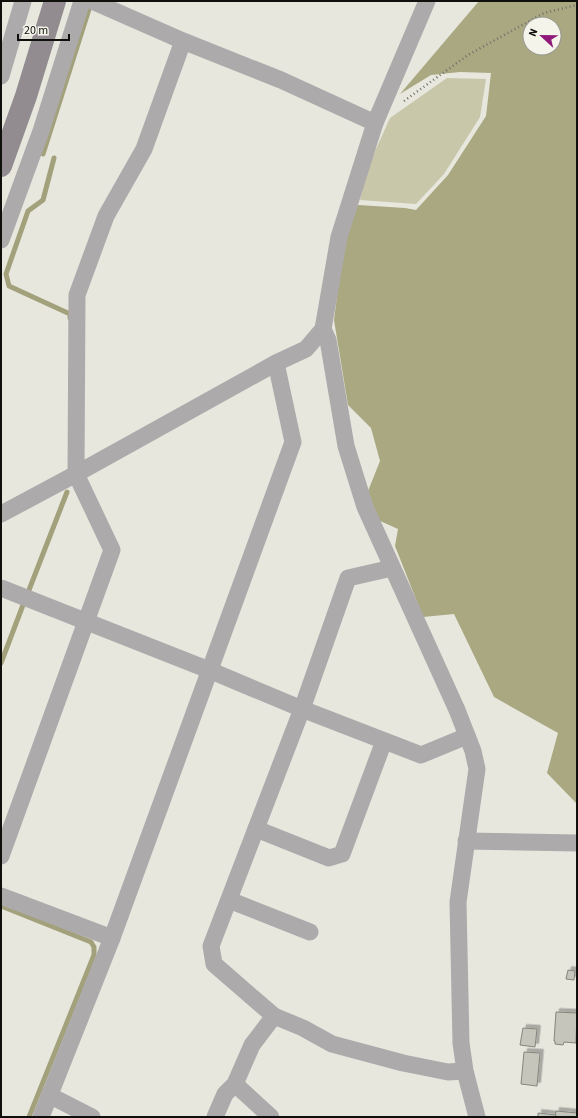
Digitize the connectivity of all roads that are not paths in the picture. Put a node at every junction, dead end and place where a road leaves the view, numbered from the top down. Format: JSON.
{"nodes":[{"id":1,"x":23,"y":1,"type":"edge"},
{"id":2,"x":55,"y":1,"type":"edge"},
{"id":3,"x":90,"y":1,"type":"edge"},
{"id":4,"x":427,"y":1,"type":"edge"},
{"id":5,"x":183,"y":41,"type":"junction"},
{"id":6,"x":1,"y":76,"type":"edge"},
{"id":7,"x":375,"y":123,"type":"junction"},
{"id":8,"x":1,"y":166,"type":"edge"},
{"id":9,"x":1,"y":240,"type":"edge"},
{"id":10,"x":323,"y":329,"type":"junction"},
{"id":11,"x":276,"y":363,"type":"junction"},
{"id":12,"x":76,"y":474,"type":"junction"},
{"id":13,"x":1,"y":514,"type":"edge"},
{"id":14,"x":392,"y":568,"type":"junction"},
{"id":15,"x":1,"y":588,"type":"edge"},
{"id":16,"x":87,"y":622,"type":"junction"},
{"id":17,"x":209,"y":670,"type":"junction"},
{"id":18,"x":302,"y":709,"type":"junction"},
{"id":19,"x":467,"y":736,"type":"junction"},
{"id":20,"x":384,"y":741,"type":"junction"},
{"id":21,"x":256,"y":829,"type":"junction"},
{"id":22,"x":466,"y":841,"type":"junction"},
{"id":23,"x":577,"y":843,"type":"edge"},
{"id":24,"x":1,"y":856,"type":"edge"},
{"id":25,"x":1,"y":896,"type":"edge"},
{"id":26,"x":229,"y":900,"type":"junction"},
{"id":27,"x":310,"y":932,"type":"dead end"},
{"id":28,"x":112,"y":938,"type":"junction"},
{"id":29,"x":274,"y":1016,"type":"junction"},
{"id":30,"x":465,"y":1071,"type":"junction"},
{"id":31,"x":235,"y":1084,"type":"junction"},
{"id":32,"x":49,"y":1095,"type":"junction"},
{"id":33,"x":41,"y":1117,"type":"edge"},
{"id":34,"x":92,"y":1117,"type":"edge"},
{"id":35,"x":215,"y":1117,"type":"edge"},
{"id":36,"x":272,"y":1117,"type":"edge"},
{"id":37,"x":477,"y":1117,"type":"edge"}],
"edges":[{"from":1,"to":6,"type":"street"},
{"from":2,"to":8,"type":"street"},
{"from":3,"to":5,"type":"street"},
{"from":3,"to":9,"type":"street"},
{"from":4,"to":7,"type":"street"},
{"from":5,"to":7,"type":"street"},
{"from":5,"to":12,"type":"street"},
{"from":7,"to":10,"type":"street"},
{"from":10,"to":11,"type":"street"},
{"from":10,"to":14,"type":"street"},
{"from":11,"to":12,"type":"street"},
{"from":11,"to":17,"type":"street"},
{"from":12,"to":13,"type":"street"},
{"from":12,"to":16,"type":"street"},
{"from":14,"to":18,"type":"street"},
{"from":14,"to":19,"type":"street"},
{"from":15,"to":16,"type":"street"},
{"from":16,"to":17,"type":"street"},
{"from":16,"to":24,"type":"street"},
{"from":17,"to":18,"type":"street"},
{"from":17,"to":28,"type":"street"},
{"from":18,"to":20,"type":"street"},
{"from":18,"to":21,"type":"street"},
{"from":19,"to":20,"type":"street"},
{"from":19,"to":22,"type":"street"},
{"from":20,"to":21,"type":"street"},
{"from":21,"to":26,"type":"street"},
{"from":22,"to":23,"type":"street"},
{"from":22,"to":30,"type":"street"},
{"from":25,"to":28,"type":"street"},
{"from":26,"to":27,"type":"street"},
{"from":26,"to":29,"type":"street"},
{"from":28,"to":32,"type":"street"},
{"from":29,"to":30,"type":"street"},
{"from":29,"to":31,"type":"street"},
{"from":30,"to":37,"type":"street"},
{"from":31,"to":35,"type":"street"},
{"from":31,"to":36,"type":"street"},
{"from":32,"to":33,"type":"street"},
{"from":32,"to":34,"type":"street"}]}
